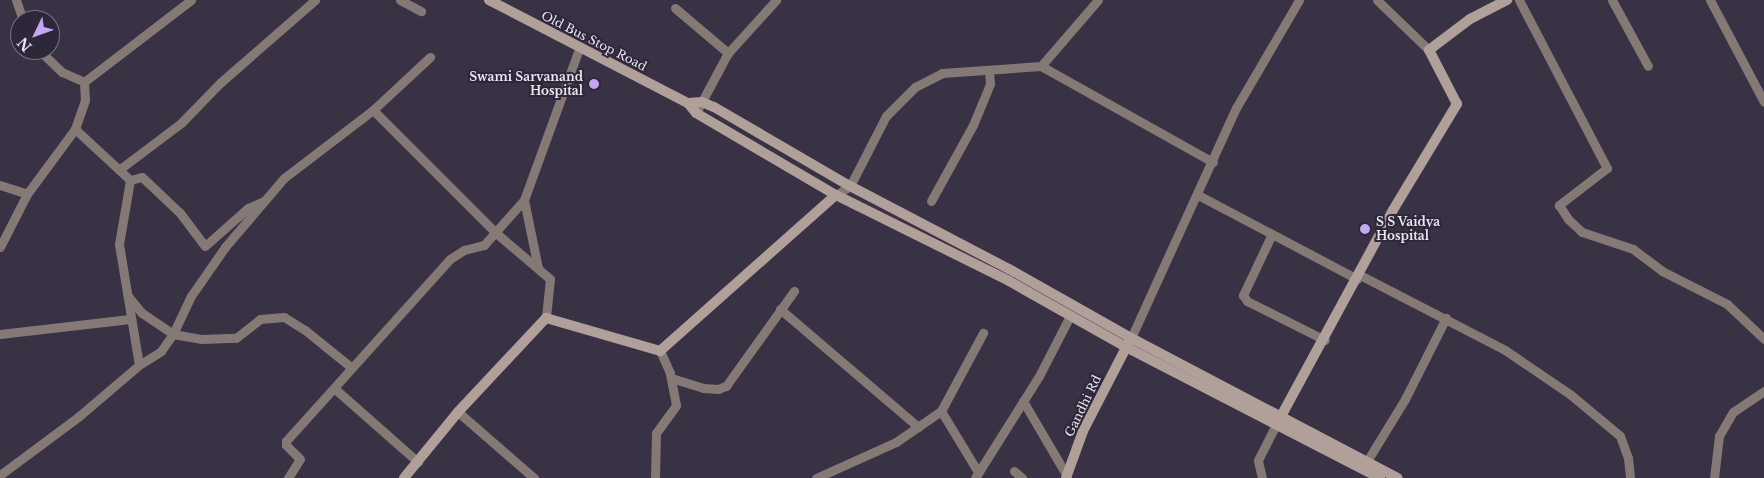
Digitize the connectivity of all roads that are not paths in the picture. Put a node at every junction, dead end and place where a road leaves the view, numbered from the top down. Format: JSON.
{"nodes":[{"id":1,"x":191,"y":0,"type":"edge"},
{"id":2,"x":315,"y":0,"type":"edge"},
{"id":3,"x":400,"y":0,"type":"edge"},
{"id":4,"x":489,"y":0,"type":"edge"},
{"id":5,"x":776,"y":0,"type":"edge"},
{"id":6,"x":1098,"y":0,"type":"edge"},
{"id":7,"x":1299,"y":0,"type":"edge"},
{"id":8,"x":1377,"y":0,"type":"edge"},
{"id":9,"x":1507,"y":0,"type":"edge"},
{"id":10,"x":1519,"y":0,"type":"edge"},
{"id":11,"x":1612,"y":0,"type":"edge"},
{"id":12,"x":1710,"y":0,"type":"edge"},
{"id":13,"x":675,"y":8,"type":"dead end"},
{"id":14,"x":421,"y":10,"type":"dead end"},
{"id":15,"x":579,"y":48,"type":"junction"},
{"id":16,"x":1429,"y":50,"type":"junction"},
{"id":17,"x":728,"y":53,"type":"junction"},
{"id":18,"x":430,"y":57,"type":"dead end"},
{"id":19,"x":49,"y":60,"type":"edge"},
{"id":20,"x":1042,"y":66,"type":"junction"},
{"id":21,"x":1648,"y":66,"type":"dead end"},
{"id":22,"x":989,"y":70,"type":"junction"},
{"id":23,"x":84,"y":82,"type":"junction"},
{"id":24,"x":702,"y":102,"type":"junction"},
{"id":25,"x":1764,"y":102,"type":"edge"},
{"id":26,"x":688,"y":104,"type":"junction"},
{"id":27,"x":373,"y":110,"type":"junction"},
{"id":28,"x":696,"y":112,"type":"junction"},
{"id":29,"x":75,"y":129,"type":"junction"},
{"id":30,"x":1213,"y":162,"type":"junction"},
{"id":31,"x":120,"y":169,"type":"junction"},
{"id":32,"x":130,"y":180,"type":"junction"},
{"id":33,"x":0,"y":185,"type":"edge"},
{"id":34,"x":850,"y":186,"type":"junction"},
{"id":35,"x":28,"y":194,"type":"junction"},
{"id":36,"x":836,"y":195,"type":"junction"},
{"id":37,"x":1198,"y":195,"type":"junction"},
{"id":38,"x":266,"y":200,"type":"junction"},
{"id":39,"x":524,"y":200,"type":"junction"},
{"id":40,"x":931,"y":201,"type":"dead end"},
{"id":41,"x":496,"y":232,"type":"junction"},
{"id":42,"x":1272,"y":234,"type":"junction"},
{"id":43,"x":0,"y":247,"type":"edge"},
{"id":44,"x":538,"y":269,"type":"junction"},
{"id":45,"x":1357,"y":277,"type":"junction"},
{"id":46,"x":794,"y":290,"type":"dead end"},
{"id":47,"x":126,"y":291,"type":"junction"},
{"id":48,"x":780,"y":310,"type":"junction"},
{"id":49,"x":1070,"y":316,"type":"junction"},
{"id":50,"x":546,"y":318,"type":"junction"},
{"id":51,"x":1446,"y":318,"type":"junction"},
{"id":52,"x":130,"y":319,"type":"junction"},
{"id":53,"x":983,"y":333,"type":"dead end"},
{"id":54,"x":0,"y":334,"type":"edge"},
{"id":55,"x":173,"y":334,"type":"junction"},
{"id":56,"x":1764,"y":339,"type":"edge"},
{"id":57,"x":1325,"y":340,"type":"junction"},
{"id":58,"x":1129,"y":343,"type":"junction"},
{"id":59,"x":660,"y":351,"type":"junction"},
{"id":60,"x":139,"y":365,"type":"junction"},
{"id":61,"x":352,"y":368,"type":"junction"},
{"id":62,"x":671,"y":378,"type":"junction"},
{"id":63,"x":334,"y":388,"type":"junction"},
{"id":64,"x":1764,"y":390,"type":"edge"},
{"id":65,"x":1023,"y":401,"type":"junction"},
{"id":66,"x":941,"y":411,"type":"junction"},
{"id":67,"x":458,"y":412,"type":"junction"},
{"id":68,"x":1282,"y":415,"type":"junction"},
{"id":69,"x":1276,"y":425,"type":"junction"},
{"id":70,"x":918,"y":427,"type":"junction"},
{"id":71,"x":418,"y":462,"type":"junction"},
{"id":72,"x":1365,"y":464,"type":"junction"},
{"id":73,"x":1014,"y":471,"type":"dead end"},
{"id":74,"x":0,"y":475,"type":"edge"},
{"id":75,"x":976,"y":475,"type":"edge"},
{"id":76,"x":1066,"y":477,"type":"edge"},
{"id":77,"x":288,"y":478,"type":"edge"},
{"id":78,"x":404,"y":478,"type":"edge"},
{"id":79,"x":534,"y":478,"type":"edge"},
{"id":80,"x":655,"y":478,"type":"edge"},
{"id":81,"x":816,"y":478,"type":"edge"},
{"id":82,"x":1022,"y":478,"type":"edge"},
{"id":83,"x":1262,"y":478,"type":"edge"},
{"id":84,"x":1380,"y":478,"type":"edge"},
{"id":85,"x":1398,"y":478,"type":"edge"},
{"id":86,"x":1630,"y":478,"type":"edge"},
{"id":87,"x":1714,"y":478,"type":"edge"}],
"edges":[{"from":1,"to":23,"type":"street"},
{"from":2,"to":31,"type":"street"},
{"from":3,"to":14,"type":"street"},
{"from":4,"to":15,"type":"street","name":"Old Bus Stop Road"},
{"from":5,"to":17,"type":"street"},
{"from":6,"to":20,"type":"street"},
{"from":7,"to":30,"type":"street"},
{"from":8,"to":16,"type":"street"},
{"from":9,"to":16,"type":"street"},
{"from":10,"to":56,"type":"street"},
{"from":11,"to":21,"type":"street"},
{"from":12,"to":25,"type":"street"},
{"from":13,"to":17,"type":"street"},
{"from":15,"to":26,"type":"street","name":"Old Bus Stop Road"},
{"from":15,"to":39,"type":"street"},
{"from":16,"to":45,"type":"street"},
{"from":17,"to":24,"type":"street"},
{"from":18,"to":27,"type":"street"},
{"from":19,"to":23,"type":"street"},
{"from":20,"to":22,"type":"street"},
{"from":20,"to":30,"type":"street"},
{"from":22,"to":34,"type":"street"},
{"from":22,"to":40,"type":"street"},
{"from":23,"to":29,"type":"street"},
{"from":24,"to":26,"type":"street"},
{"from":24,"to":28,"type":"street"},
{"from":24,"to":34,"type":"street"},
{"from":26,"to":28,"type":"street","name":"Old Bus Stop Road"},
{"from":27,"to":38,"type":"street"},
{"from":27,"to":41,"type":"street"},
{"from":28,"to":36,"type":"street","name":"Old Bus Stop Road"},
{"from":29,"to":31,"type":"street"},
{"from":29,"to":35,"type":"street"},
{"from":30,"to":37,"type":"street"},
{"from":31,"to":32,"type":"street"},
{"from":32,"to":38,"type":"street"},
{"from":32,"to":47,"type":"street"},
{"from":33,"to":35,"type":"street"},
{"from":34,"to":36,"type":"street"},
{"from":34,"to":58,"type":"street"},
{"from":35,"to":43,"type":"street"},
{"from":36,"to":49,"type":"street","name":"Old Bus Stop Road"},
{"from":36,"to":59,"type":"street"},
{"from":37,"to":42,"type":"street"},
{"from":37,"to":58,"type":"street"},
{"from":38,"to":55,"type":"street"},
{"from":39,"to":41,"type":"street"},
{"from":39,"to":44,"type":"street"},
{"from":41,"to":44,"type":"street"},
{"from":41,"to":61,"type":"street"},
{"from":42,"to":45,"type":"street"},
{"from":42,"to":57,"type":"street"},
{"from":44,"to":50,"type":"street"},
{"from":45,"to":51,"type":"street"},
{"from":45,"to":57,"type":"street"},
{"from":46,"to":48,"type":"street"},
{"from":47,"to":52,"type":"street"},
{"from":47,"to":55,"type":"street"},
{"from":48,"to":62,"type":"street"},
{"from":48,"to":70,"type":"street"},
{"from":49,"to":58,"type":"street","name":"Old Bus Stop Road"},
{"from":49,"to":65,"type":"street"},
{"from":50,"to":59,"type":"street"},
{"from":50,"to":67,"type":"street"},
{"from":51,"to":72,"type":"street"},
{"from":51,"to":86,"type":"street"},
{"from":52,"to":54,"type":"street"},
{"from":52,"to":60,"type":"street"},
{"from":53,"to":66,"type":"street"},
{"from":55,"to":60,"type":"street"},
{"from":55,"to":61,"type":"street"},
{"from":57,"to":68,"type":"street"},
{"from":58,"to":68,"type":"street"},
{"from":58,"to":69,"type":"street"},
{"from":58,"to":76,"type":"street","name":"Gandhi Rd"},
{"from":59,"to":62,"type":"street"},
{"from":60,"to":74,"type":"street"},
{"from":61,"to":63,"type":"street"},
{"from":62,"to":80,"type":"street"},
{"from":63,"to":71,"type":"street"},
{"from":63,"to":77,"type":"street"},
{"from":64,"to":87,"type":"street"},
{"from":65,"to":75,"type":"street"},
{"from":65,"to":76,"type":"street"},
{"from":66,"to":70,"type":"street"},
{"from":66,"to":75,"type":"street"},
{"from":67,"to":71,"type":"street"},
{"from":67,"to":79,"type":"street"},
{"from":68,"to":69,"type":"street"},
{"from":68,"to":72,"type":"street"},
{"from":69,"to":72,"type":"street"},
{"from":69,"to":83,"type":"street"},
{"from":70,"to":81,"type":"street"},
{"from":71,"to":78,"type":"street"},
{"from":72,"to":84,"type":"street"},
{"from":72,"to":85,"type":"street"},
{"from":73,"to":82,"type":"street"}]}
